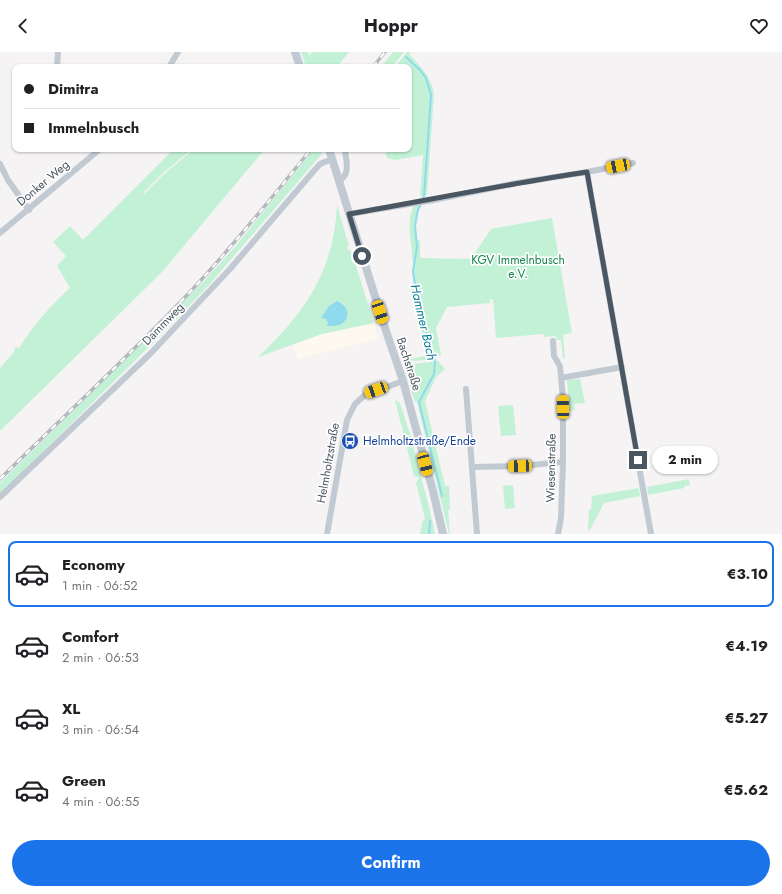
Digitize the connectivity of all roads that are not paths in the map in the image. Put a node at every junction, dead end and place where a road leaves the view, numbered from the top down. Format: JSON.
{"nodes":[{"id":1,"x":58,"y":52,"type":"edge"},
{"id":2,"x":178,"y":52,"type":"edge"},
{"id":3,"x":295,"y":52,"type":"edge"},
{"id":4,"x":57,"y":64,"type":"edge"},
{"id":5,"x":170,"y":64,"type":"edge"},
{"id":6,"x":299,"y":64,"type":"edge"},
{"id":7,"x":97,"y":152,"type":"edge"},
{"id":8,"x":330,"y":152,"type":"edge"},
{"id":9,"x":345,"y":152,"type":"edge"},
{"id":10,"x":332,"y":159,"type":"junction"},
{"id":11,"x":633,"y":163,"type":"dead end"},
{"id":12,"x":0,"y":164,"type":"edge"},
{"id":13,"x":587,"y":172,"type":"junction"},
{"id":14,"x":339,"y":181,"type":"junction"},
{"id":15,"x":29,"y":210,"type":"junction"},
{"id":16,"x":349,"y":214,"type":"junction"},
{"id":17,"x":0,"y":233,"type":"edge"},
{"id":18,"x":554,"y":341,"type":"dead end"},
{"id":19,"x":622,"y":367,"type":"junction"},
{"id":20,"x":561,"y":378,"type":"junction"},
{"id":21,"x":403,"y":381,"type":"junction"},
{"id":22,"x":466,"y":389,"type":"dead end"},
{"id":23,"x":563,"y":462,"type":"junction"},
{"id":24,"x":472,"y":467,"type":"junction"},
{"id":25,"x":0,"y":497,"type":"edge"},
{"id":26,"x":327,"y":534,"type":"edge"},
{"id":27,"x":443,"y":534,"type":"edge"},
{"id":28,"x":477,"y":534,"type":"edge"},
{"id":29,"x":558,"y":534,"type":"edge"},
{"id":30,"x":651,"y":534,"type":"edge"}],
"edges":[{"from":1,"to":4,"type":"street"},
{"from":2,"to":5,"type":"street"},
{"from":3,"to":6,"type":"street"},
{"from":7,"to":15,"type":"street","name":"Donker Weg"},
{"from":8,"to":10,"type":"street","name":"Bachstraße"},
{"from":9,"to":14,"type":"street"},
{"from":10,"to":14,"type":"street","name":"Bachstraße"},
{"from":10,"to":25,"type":"street","name":"Dammweg"},
{"from":11,"to":13,"type":"street"},
{"from":12,"to":15,"type":"street"},
{"from":13,"to":16,"type":"street"},
{"from":13,"to":19,"type":"street"},
{"from":14,"to":16,"type":"street","name":"Bachstraße"},
{"from":15,"to":17,"type":"street","name":"Donker Weg"},
{"from":16,"to":21,"type":"street","name":"Bachstraße"},
{"from":18,"to":20,"type":"street","name":"Wiesenstraße"},
{"from":19,"to":20,"type":"street"},
{"from":19,"to":30,"type":"street"},
{"from":20,"to":23,"type":"street","name":"Wiesenstraße"},
{"from":21,"to":26,"type":"street","name":"Helmholtzstraße"},
{"from":21,"to":27,"type":"street","name":"Bachstraße"},
{"from":22,"to":24,"type":"street"},
{"from":23,"to":24,"type":"street"},
{"from":23,"to":29,"type":"street","name":"Wiesenstraße"},
{"from":24,"to":28,"type":"street"}]}
